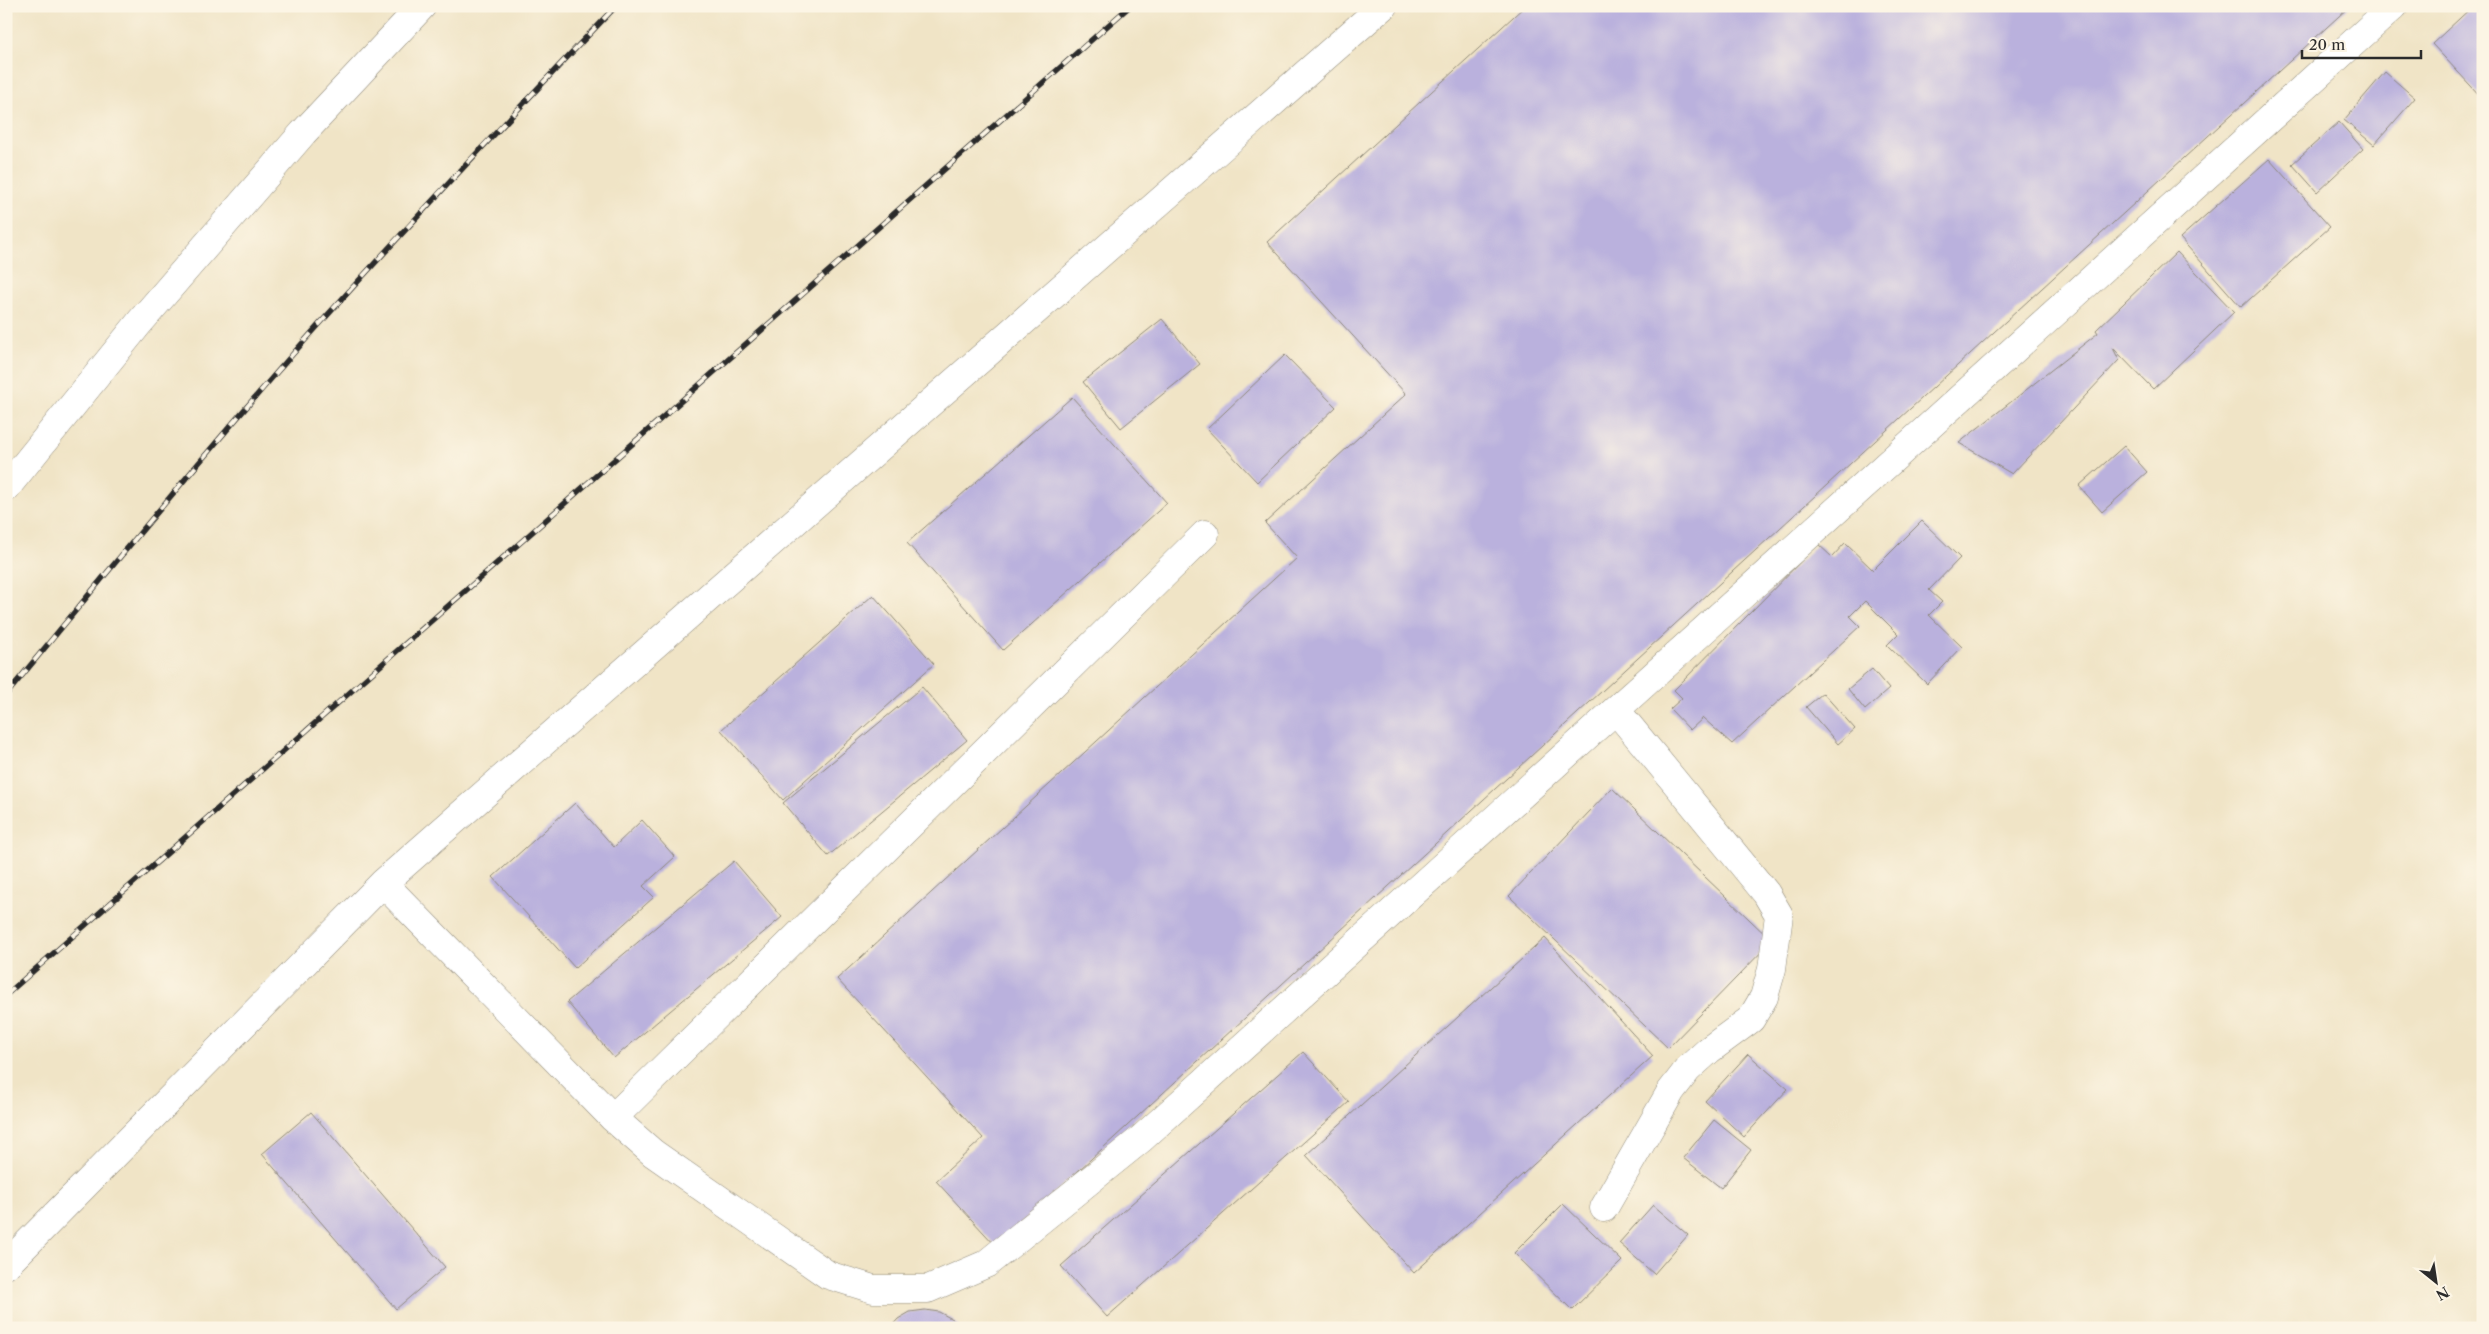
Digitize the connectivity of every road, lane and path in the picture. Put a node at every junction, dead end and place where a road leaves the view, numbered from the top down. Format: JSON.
{"nodes":[{"id":1,"x":422,"y":6,"type":"edge"},
{"id":2,"x":1383,"y":6,"type":"edge"},
{"id":3,"x":2394,"y":6,"type":"edge"},
{"id":4,"x":6,"y":488,"type":"edge"},
{"id":5,"x":1205,"y":534,"type":"dead end"},
{"id":6,"x":1616,"y":710,"type":"junction"},
{"id":7,"x":384,"y":883,"type":"junction"},
{"id":8,"x":613,"y":1118,"type":"junction"},
{"id":9,"x":1604,"y":1208,"type":"dead end"},
{"id":10,"x":6,"y":1265,"type":"edge"}],
"edges":[{"from":1,"to":4,"type":"street"},
{"from":2,"to":7,"type":"street"},
{"from":3,"to":6,"type":"street"},
{"from":5,"to":8,"type":"street"},
{"from":6,"to":8,"type":"street"},
{"from":6,"to":9,"type":"street"},
{"from":7,"to":8,"type":"street"},
{"from":7,"to":10,"type":"street"}]}
